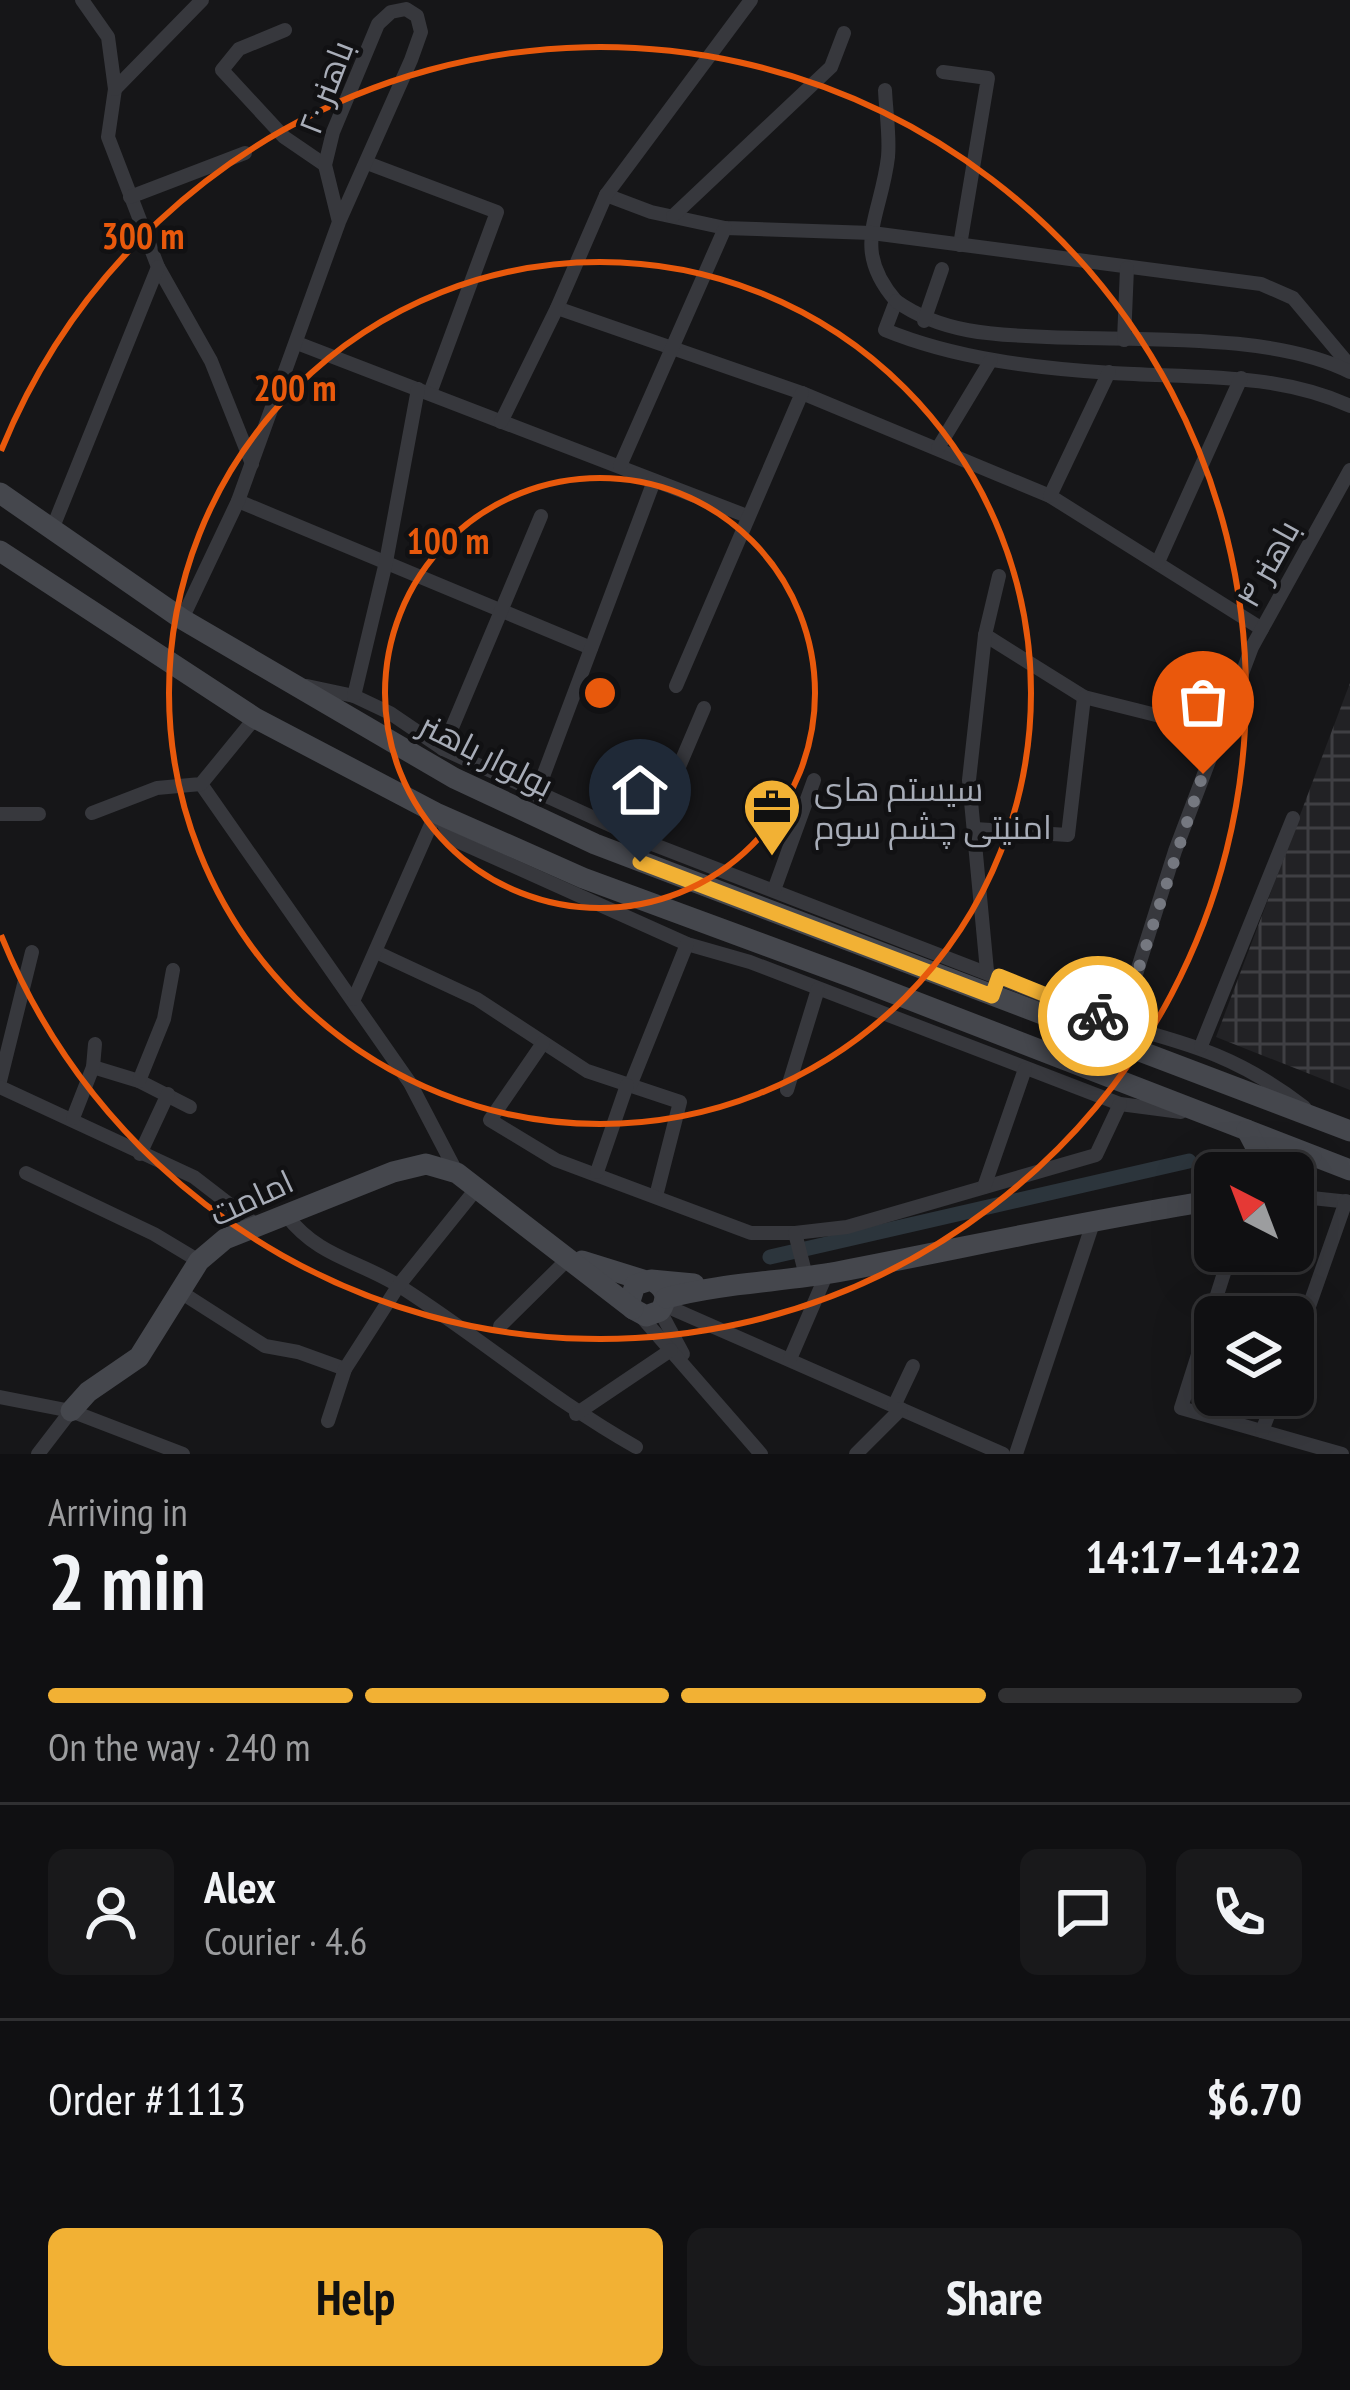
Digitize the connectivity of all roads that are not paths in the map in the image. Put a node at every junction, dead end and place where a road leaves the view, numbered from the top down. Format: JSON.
{"nodes":[{"id":1,"x":82,"y":0,"type":"edge"},
{"id":2,"x":202,"y":0,"type":"edge"},
{"id":3,"x":751,"y":0,"type":"edge"},
{"id":4,"x":285,"y":30,"type":"dead end"},
{"id":5,"x":844,"y":33,"type":"dead end"},
{"id":6,"x":943,"y":72,"type":"dead end"},
{"id":7,"x":115,"y":88,"type":"junction"},
{"id":8,"x":885,"y":90,"type":"dead end"},
{"id":9,"x":245,"y":153,"type":"dead end"},
{"id":10,"x":367,"y":163,"type":"junction"},
{"id":11,"x":325,"y":165,"type":"junction"},
{"id":12,"x":606,"y":195,"type":"junction"},
{"id":13,"x":130,"y":197,"type":"junction"},
{"id":14,"x":674,"y":216,"type":"junction"},
{"id":15,"x":339,"y":222,"type":"junction"},
{"id":16,"x":725,"y":228,"type":"junction"},
{"id":17,"x":872,"y":233,"type":"junction"},
{"id":18,"x":960,"y":245,"type":"junction"},
{"id":19,"x":158,"y":267,"type":"junction"},
{"id":20,"x":1127,"y":268,"type":"junction"},
{"id":21,"x":942,"y":269,"type":"dead end"},
{"id":22,"x":896,"y":301,"type":"junction"},
{"id":23,"x":557,"y":308,"type":"junction"},
{"id":24,"x":924,"y":321,"type":"junction"},
{"id":25,"x":1124,"y":340,"type":"junction"},
{"id":26,"x":298,"y":343,"type":"junction"},
{"id":27,"x":671,"y":349,"type":"junction"},
{"id":28,"x":992,"y":360,"type":"junction"},
{"id":29,"x":1350,"y":369,"type":"edge"},
{"id":30,"x":1108,"y":372,"type":"junction"},
{"id":31,"x":1241,"y":379,"type":"junction"},
{"id":32,"x":424,"y":391,"type":"junction"},
{"id":33,"x":802,"y":393,"type":"junction"},
{"id":34,"x":1350,"y":406,"type":"edge"},
{"id":35,"x":501,"y":422,"type":"junction"},
{"id":36,"x":938,"y":448,"type":"junction"},
{"id":37,"x":251,"y":464,"type":"junction"},
{"id":38,"x":620,"y":466,"type":"junction"},
{"id":39,"x":1350,"y":470,"type":"edge"},
{"id":40,"x":655,"y":481,"type":"junction"},
{"id":41,"x":0,"y":493,"type":"edge"},
{"id":42,"x":1050,"y":496,"type":"junction"},
{"id":43,"x":238,"y":501,"type":"junction"},
{"id":44,"x":541,"y":516,"type":"dead end"},
{"id":45,"x":747,"y":516,"type":"junction"},
{"id":46,"x":51,"y":532,"type":"junction"},
{"id":47,"x":0,"y":552,"type":"edge"},
{"id":48,"x":386,"y":562,"type":"junction"},
{"id":49,"x":1158,"y":562,"type":"junction"},
{"id":50,"x":999,"y":576,"type":"dead end"},
{"id":51,"x":503,"y":613,"type":"junction"},
{"id":52,"x":182,"y":619,"type":"junction"},
{"id":53,"x":1262,"y":629,"type":"junction"},
{"id":54,"x":986,"y":635,"type":"junction"},
{"id":55,"x":591,"y":648,"type":"junction"},
{"id":56,"x":283,"y":682,"type":"junction"},
{"id":57,"x":676,"y":686,"type":"dead end"},
{"id":58,"x":354,"y":696,"type":"junction"},
{"id":59,"x":1084,"y":697,"type":"junction"},
{"id":60,"x":704,"y":708,"type":"dead end"},
{"id":61,"x":255,"y":718,"type":"junction"},
{"id":62,"x":1220,"y":730,"type":"junction"},
{"id":63,"x":442,"y":749,"type":"junction"},
{"id":64,"x":814,"y":779,"type":"dead end"},
{"id":65,"x":201,"y":784,"type":"junction"},
{"id":66,"x":536,"y":795,"type":"junction"},
{"id":67,"x":92,"y":813,"type":"dead end"},
{"id":68,"x":436,"y":813,"type":"junction"},
{"id":69,"x":0,"y":814,"type":"edge"},
{"id":70,"x":39,"y":814,"type":"dead end"},
{"id":71,"x":1294,"y":818,"type":"dead end"},
{"id":72,"x":975,"y":829,"type":"junction"},
{"id":73,"x":646,"y":842,"type":"junction"},
{"id":74,"x":579,"y":887,"type":"junction"},
{"id":75,"x":773,"y":890,"type":"junction"},
{"id":76,"x":687,"y":944,"type":"junction"},
{"id":77,"x":864,"y":948,"type":"junction"},
{"id":78,"x":32,"y":952,"type":"dead end"},
{"id":79,"x":376,"y":952,"type":"junction"},
{"id":80,"x":890,"y":959,"type":"junction"},
{"id":81,"x":173,"y":970,"type":"dead end"},
{"id":82,"x":854,"y":978,"type":"junction"},
{"id":83,"x":993,"y":981,"type":"junction"},
{"id":84,"x":880,"y":988,"type":"junction"},
{"id":85,"x":818,"y":989,"type":"junction"},
{"id":86,"x":353,"y":999,"type":"junction"},
{"id":87,"x":1120,"y":1025,"type":"junction"},
{"id":88,"x":543,"y":1043,"type":"junction"},
{"id":89,"x":95,"y":1044,"type":"dead end"},
{"id":90,"x":1201,"y":1046,"type":"junction"},
{"id":91,"x":93,"y":1067,"type":"junction"},
{"id":92,"x":1024,"y":1070,"type":"junction"},
{"id":93,"x":139,"y":1081,"type":"junction"},
{"id":94,"x":0,"y":1084,"type":"edge"},
{"id":95,"x":628,"y":1086,"type":"junction"},
{"id":96,"x":787,"y":1090,"type":"dead end"},
{"id":97,"x":167,"y":1094,"type":"junction"},
{"id":98,"x":1120,"y":1104,"type":"junction"},
{"id":99,"x":190,"y":1107,"type":"dead end"},
{"id":100,"x":1207,"y":1116,"type":"junction"},
{"id":101,"x":73,"y":1118,"type":"junction"},
{"id":102,"x":1322,"y":1121,"type":"junction"},
{"id":103,"x":1247,"y":1130,"type":"junction"},
{"id":104,"x":1350,"y":1131,"type":"edge"},
{"id":105,"x":1258,"y":1152,"type":"edge"},
{"id":106,"x":1301,"y":1152,"type":"edge"},
{"id":107,"x":140,"y":1154,"type":"junction"},
{"id":108,"x":1314,"y":1157,"type":"edge"},
{"id":109,"x":1350,"y":1170,"type":"edge"},
{"id":110,"x":597,"y":1172,"type":"junction"},
{"id":111,"x":26,"y":1173,"type":"dead end"},
{"id":112,"x":457,"y":1173,"type":"junction"},
{"id":113,"x":984,"y":1187,"type":"junction"},
{"id":114,"x":477,"y":1188,"type":"junction"},
{"id":115,"x":656,"y":1196,"type":"junction"},
{"id":116,"x":1314,"y":1198,"type":"edge"},
{"id":117,"x":1348,"y":1201,"type":"edge"},
{"id":118,"x":1194,"y":1203,"type":"edge"},
{"id":119,"x":286,"y":1215,"type":"junction"},
{"id":120,"x":1094,"y":1220,"type":"junction"},
{"id":121,"x":255,"y":1224,"type":"junction"},
{"id":122,"x":570,"y":1257,"type":"junction"},
{"id":123,"x":806,"y":1257,"type":"junction"},
{"id":124,"x":199,"y":1261,"type":"junction"},
{"id":125,"x":1224,"y":1272,"type":"edge"},
{"id":126,"x":399,"y":1285,"type":"junction"},
{"id":127,"x":179,"y":1291,"type":"junction"},
{"id":128,"x":1313,"y":1296,"type":"edge"},
{"id":129,"x":651,"y":1300,"type":"junction"},
{"id":130,"x":500,"y":1326,"type":"dead end"},
{"id":131,"x":671,"y":1350,"type":"junction"},
{"id":132,"x":790,"y":1359,"type":"junction"},
{"id":133,"x":913,"y":1366,"type":"dead end"},
{"id":134,"x":345,"y":1369,"type":"junction"},
{"id":135,"x":695,"y":1374,"type":"junction"},
{"id":136,"x":0,"y":1397,"type":"edge"},
{"id":137,"x":897,"y":1407,"type":"junction"},
{"id":138,"x":70,"y":1411,"type":"junction"},
{"id":139,"x":577,"y":1414,"type":"junction"},
{"id":140,"x":1268,"y":1416,"type":"edge"},
{"id":141,"x":328,"y":1421,"type":"dead end"},
{"id":142,"x":1262,"y":1431,"type":"junction"},
{"id":143,"x":636,"y":1448,"type":"dead end"},
{"id":144,"x":38,"y":1454,"type":"edge"},
{"id":145,"x":184,"y":1454,"type":"edge"},
{"id":146,"x":761,"y":1454,"type":"edge"},
{"id":147,"x":856,"y":1454,"type":"edge"},
{"id":148,"x":1003,"y":1454,"type":"edge"},
{"id":149,"x":1016,"y":1454,"type":"edge"},
{"id":150,"x":1342,"y":1454,"type":"edge"}],
"edges":[{"from":1,"to":7,"type":"street"},
{"from":2,"to":7,"type":"street"},
{"from":3,"to":12,"type":"street"},
{"from":4,"to":11,"type":"street"},
{"from":5,"to":14,"type":"street"},
{"from":6,"to":18,"type":"street"},
{"from":7,"to":13,"type":"street"},
{"from":8,"to":17,"type":"street"},
{"from":9,"to":13,"type":"street"},
{"from":10,"to":11,"type":"street","name":"باهنر ۲۰"},
{"from":10,"to":15,"type":"street","name":"باهنر ۲۰"},
{"from":10,"to":32,"type":"street"},
{"from":11,"to":15,"type":"street","name":"باهنر ۲۰"},
{"from":12,"to":14,"type":"street"},
{"from":12,"to":23,"type":"street"},
{"from":13,"to":19,"type":"street"},
{"from":14,"to":16,"type":"street"},
{"from":15,"to":26,"type":"street","name":"باهنر ۲۰"},
{"from":16,"to":17,"type":"street"},
{"from":16,"to":27,"type":"street"},
{"from":17,"to":18,"type":"street"},
{"from":17,"to":22,"type":"street"},
{"from":18,"to":20,"type":"street"},
{"from":19,"to":37,"type":"street"},
{"from":19,"to":46,"type":"street"},
{"from":20,"to":25,"type":"street"},
{"from":20,"to":29,"type":"street"},
{"from":21,"to":24,"type":"street"},
{"from":22,"to":24,"type":"street"},
{"from":22,"to":28,"type":"street"},
{"from":23,"to":27,"type":"street"},
{"from":23,"to":35,"type":"street"},
{"from":24,"to":25,"type":"street"},
{"from":25,"to":29,"type":"street"},
{"from":26,"to":32,"type":"street"},
{"from":26,"to":37,"type":"street","name":"باهنر ۲۰"},
{"from":27,"to":33,"type":"street"},
{"from":27,"to":38,"type":"street"},
{"from":28,"to":30,"type":"street"},
{"from":28,"to":36,"type":"street"},
{"from":30,"to":31,"type":"street"},
{"from":30,"to":42,"type":"street"},
{"from":31,"to":34,"type":"street"},
{"from":31,"to":49,"type":"street"},
{"from":32,"to":35,"type":"street"},
{"from":32,"to":48,"type":"street"},
{"from":33,"to":36,"type":"street"},
{"from":33,"to":45,"type":"street"},
{"from":35,"to":38,"type":"street"},
{"from":36,"to":42,"type":"street"},
{"from":37,"to":43,"type":"street","name":"باهنر ۲۰"},
{"from":38,"to":40,"type":"street"},
{"from":39,"to":53,"type":"street","name":"باهنر ۴"},
{"from":40,"to":45,"type":"street"},
{"from":40,"to":55,"type":"street"},
{"from":41,"to":46,"type":"main road","name":"بولوار باهنر"},
{"from":42,"to":49,"type":"street"},
{"from":43,"to":48,"type":"street"},
{"from":43,"to":52,"type":"street","name":"باهنر ۲۰"},
{"from":44,"to":51,"type":"street"},
{"from":45,"to":57,"type":"street"},
{"from":46,"to":52,"type":"main road","name":"بولوار باهنر"},
{"from":47,"to":61,"type":"main road"},
{"from":48,"to":51,"type":"street"},
{"from":48,"to":58,"type":"street"},
{"from":49,"to":53,"type":"street"},
{"from":50,"to":54,"type":"street"},
{"from":51,"to":55,"type":"street"},
{"from":51,"to":63,"type":"street"},
{"from":52,"to":56,"type":"main road","name":"بولوار باهنر"},
{"from":53,"to":62,"type":"street","name":"باهنر ۴"},
{"from":54,"to":59,"type":"street"},
{"from":54,"to":72,"type":"street"},
{"from":55,"to":66,"type":"street"},
{"from":56,"to":58,"type":"street"},
{"from":56,"to":77,"type":"main road","name":"بولوار باهنر"},
{"from":58,"to":63,"type":"street"},
{"from":59,"to":62,"type":"street"},
{"from":59,"to":72,"type":"street"},
{"from":60,"to":73,"type":"street"},
{"from":61,"to":65,"type":"street"},
{"from":61,"to":68,"type":"main road"},
{"from":62,"to":87,"type":"street","name":"باهنر ۴"},
{"from":63,"to":66,"type":"street"},
{"from":64,"to":75,"type":"street"},
{"from":65,"to":67,"type":"street"},
{"from":65,"to":86,"type":"street"},
{"from":66,"to":73,"type":"street"},
{"from":68,"to":74,"type":"main road"},
{"from":68,"to":79,"type":"street"},
{"from":69,"to":70,"type":"street"},
{"from":71,"to":90,"type":"street"},
{"from":72,"to":83,"type":"street"},
{"from":73,"to":75,"type":"street"},
{"from":74,"to":76,"type":"street"},
{"from":74,"to":82,"type":"main road"},
{"from":75,"to":83,"type":"street"},
{"from":76,"to":85,"type":"street"},
{"from":76,"to":95,"type":"street"},
{"from":77,"to":80,"type":"main road","name":"بولوار باهنر"},
{"from":77,"to":82,"type":"main road"},
{"from":78,"to":94,"type":"street"},
{"from":79,"to":86,"type":"street"},
{"from":79,"to":88,"type":"street"},
{"from":80,"to":83,"type":"main road","name":"بولوار باهنر"},
{"from":80,"to":84,"type":"main road"},
{"from":81,"to":93,"type":"street"},
{"from":82,"to":84,"type":"main road"},
{"from":83,"to":87,"type":"street"},
{"from":83,"to":102,"type":"main road","name":"بولوار باهنر"},
{"from":84,"to":100,"type":"main road"},
{"from":85,"to":92,"type":"street"},
{"from":85,"to":96,"type":"street"},
{"from":86,"to":112,"type":"street"},
{"from":87,"to":90,"type":"street"},
{"from":88,"to":95,"type":"street"},
{"from":88,"to":110,"type":"street"},
{"from":89,"to":91,"type":"street"},
{"from":90,"to":102,"type":"street"},
{"from":91,"to":93,"type":"street"},
{"from":91,"to":101,"type":"street"},
{"from":92,"to":98,"type":"street"},
{"from":92,"to":113,"type":"street"},
{"from":93,"to":97,"type":"street"},
{"from":94,"to":101,"type":"street"},
{"from":95,"to":110,"type":"street"},
{"from":95,"to":115,"type":"street"},
{"from":97,"to":99,"type":"street"},
{"from":97,"to":107,"type":"street"},
{"from":98,"to":100,"type":"street"},
{"from":98,"to":113,"type":"street"},
{"from":100,"to":103,"type":"main road"},
{"from":101,"to":107,"type":"street"},
{"from":102,"to":104,"type":"main road","name":"بولوار باهنر"},
{"from":103,"to":105,"type":"main road"},
{"from":103,"to":106,"type":"main road"},
{"from":107,"to":121,"type":"street"},
{"from":108,"to":109,"type":"main road"},
{"from":110,"to":115,"type":"street"},
{"from":111,"to":124,"type":"street"},
{"from":112,"to":114,"type":"main road"},
{"from":112,"to":119,"type":"main road","name":"امامت"},
{"from":113,"to":123,"type":"street"},
{"from":114,"to":122,"type":"main road"},
{"from":114,"to":126,"type":"street"},
{"from":115,"to":123,"type":"street"},
{"from":116,"to":117,"type":"street"},
{"from":117,"to":128,"type":"street"},
{"from":118,"to":120,"type":"main road"},
{"from":119,"to":121,"type":"main road","name":"امامت"},
{"from":119,"to":126,"type":"street"},
{"from":120,"to":123,"type":"main road"},
{"from":120,"to":149,"type":"street"},
{"from":121,"to":124,"type":"main road","name":"امامت"},
{"from":122,"to":129,"type":"main road"},
{"from":122,"to":130,"type":"street"},
{"from":123,"to":129,"type":"main road"},
{"from":123,"to":132,"type":"street"},
{"from":124,"to":127,"type":"main road","name":"امامت"},
{"from":125,"to":142,"type":"street"},
{"from":126,"to":134,"type":"street"},
{"from":126,"to":139,"type":"street"},
{"from":127,"to":134,"type":"street"},
{"from":127,"to":138,"type":"main road","name":"امامت"},
{"from":129,"to":131,"type":"street"},
{"from":129,"to":132,"type":"street"},
{"from":129,"to":135,"type":"street"},
{"from":131,"to":135,"type":"street"},
{"from":131,"to":139,"type":"street"},
{"from":132,"to":137,"type":"street"},
{"from":133,"to":137,"type":"street"},
{"from":134,"to":141,"type":"street"},
{"from":135,"to":146,"type":"street"},
{"from":136,"to":138,"type":"street"},
{"from":137,"to":147,"type":"street"},
{"from":137,"to":148,"type":"street"},
{"from":138,"to":144,"type":"street"},
{"from":138,"to":145,"type":"street"},
{"from":139,"to":143,"type":"street"},
{"from":140,"to":142,"type":"street"},
{"from":142,"to":150,"type":"street"}]}
